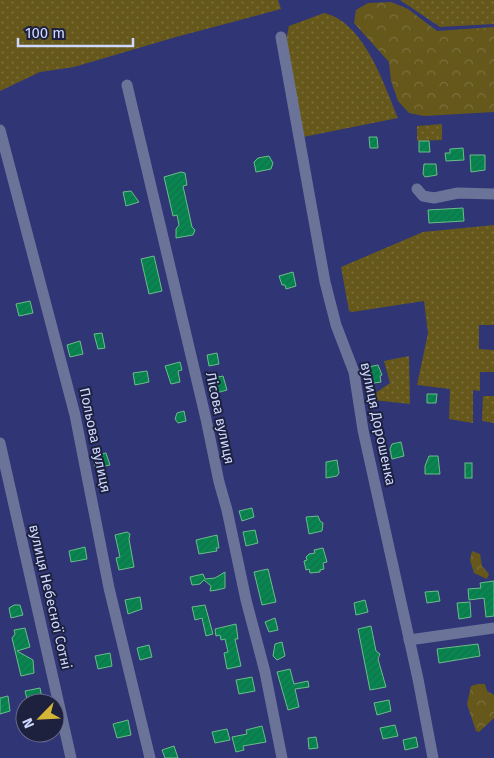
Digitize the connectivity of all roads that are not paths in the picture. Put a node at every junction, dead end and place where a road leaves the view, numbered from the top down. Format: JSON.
{"nodes":[{"id":1,"x":281,"y":37,"type":"dead end"},
{"id":2,"x":127,"y":85,"type":"dead end"},
{"id":3,"x":0,"y":130,"type":"edge"},
{"id":4,"x":417,"y":189,"type":"dead end"},
{"id":5,"x":494,"y":194,"type":"edge"},
{"id":6,"x":0,"y":443,"type":"edge"},
{"id":7,"x":494,"y":628,"type":"edge"},
{"id":8,"x":409,"y":640,"type":"junction"},
{"id":9,"x":71,"y":758,"type":"edge"},
{"id":10,"x":150,"y":758,"type":"edge"},
{"id":11,"x":282,"y":758,"type":"edge"},
{"id":12,"x":433,"y":758,"type":"edge"}],
"edges":[{"from":1,"to":8,"type":"street","name":"вулиця Дорошенка"},
{"from":2,"to":11,"type":"street","name":"Лісова вулиця"},
{"from":3,"to":10,"type":"street","name":"Польова вулиця"},
{"from":4,"to":5,"type":"street"},
{"from":6,"to":9,"type":"street","name":"вулиця Небесної Сотні"},
{"from":7,"to":8,"type":"street"},
{"from":8,"to":12,"type":"street","name":"вулиця Дорошенка"}]}
